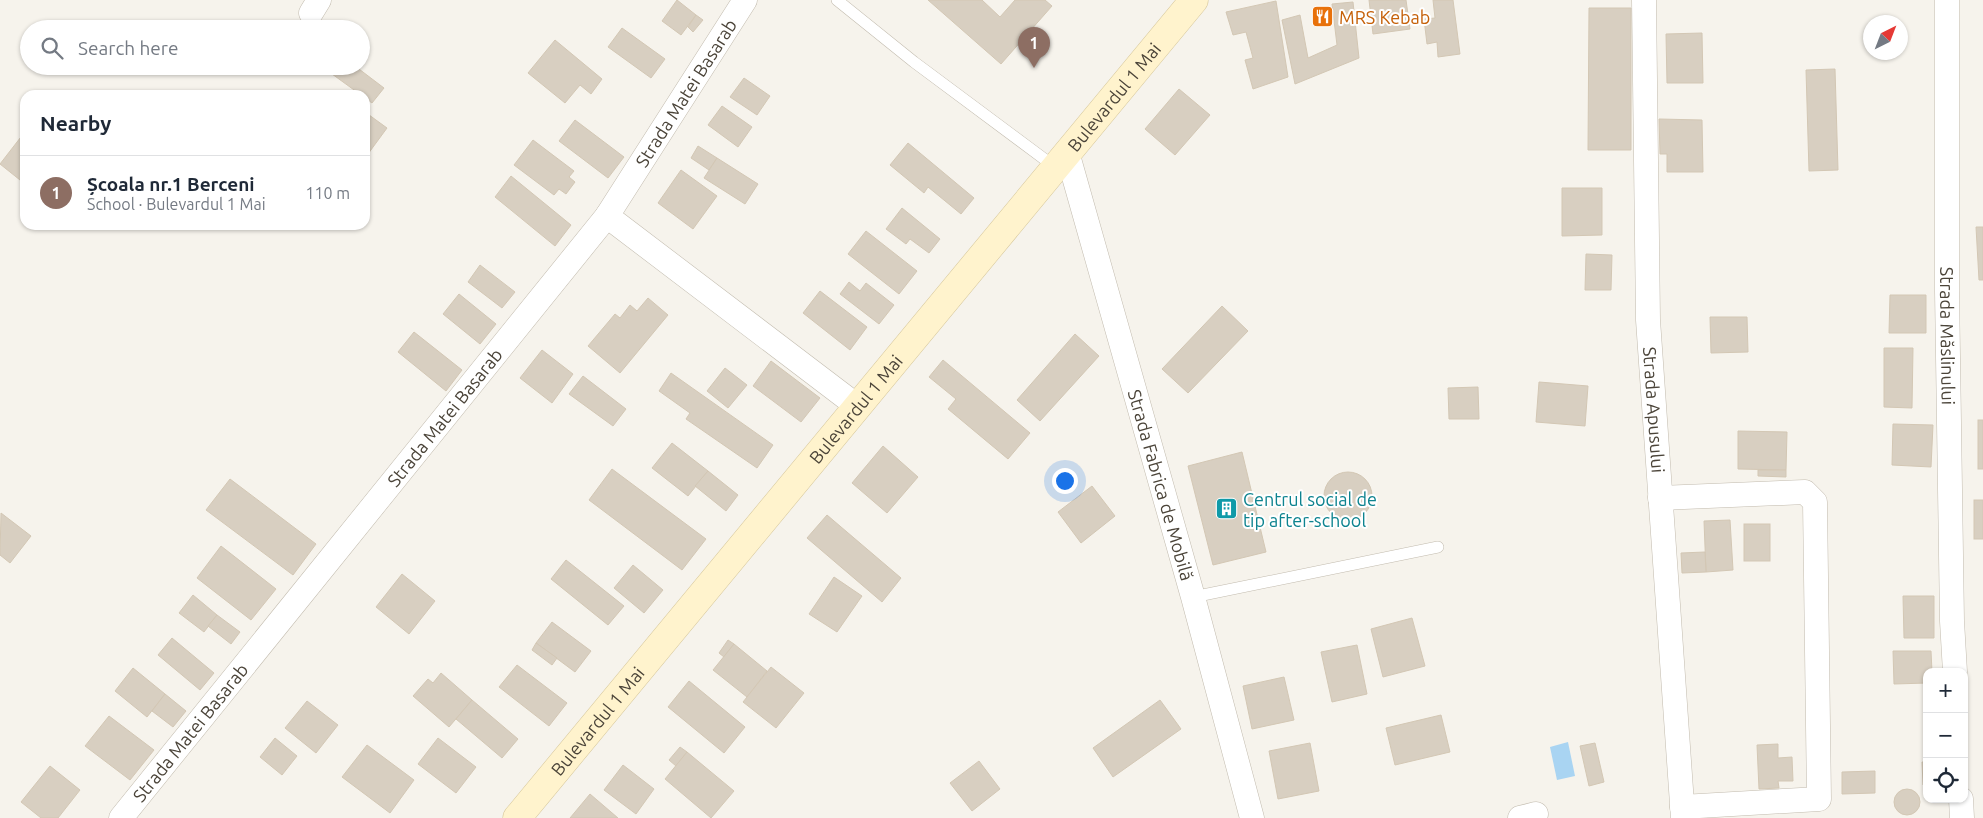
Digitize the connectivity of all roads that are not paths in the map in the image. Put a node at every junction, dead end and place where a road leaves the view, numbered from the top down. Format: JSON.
{"nodes":[{"id":1,"x":745,"y":0,"type":"edge"},
{"id":2,"x":837,"y":0,"type":"edge"},
{"id":3,"x":1194,"y":0,"type":"edge"},
{"id":4,"x":1644,"y":0,"type":"edge"},
{"id":5,"x":1948,"y":0,"type":"edge"},
{"id":6,"x":1061,"y":159,"type":"junction"},
{"id":7,"x":607,"y":216,"type":"junction"},
{"id":8,"x":857,"y":406,"type":"junction"},
{"id":9,"x":1660,"y":498,"type":"junction"},
{"id":10,"x":1438,"y":548,"type":"dead end"},
{"id":11,"x":1193,"y":597,"type":"junction"},
{"id":12,"x":1955,"y":668,"type":"edge"},
{"id":13,"x":1961,"y":803,"type":"edge"},
{"id":14,"x":1683,"y":813,"type":"edge"},
{"id":15,"x":121,"y":818,"type":"edge"},
{"id":16,"x":517,"y":818,"type":"edge"},
{"id":17,"x":1252,"y":818,"type":"edge"},
{"id":18,"x":1962,"y":818,"type":"edge"}],
"edges":[{"from":1,"to":7,"type":"street","name":"Strada Matei Basarab"},
{"from":2,"to":6,"type":"lane"},
{"from":3,"to":6,"type":"main road","name":"Bulevardul 1 Mai"},
{"from":4,"to":9,"type":"street","name":"Strada Apusului"},
{"from":5,"to":12,"type":"street","name":"Strada Măslinului"},
{"from":6,"to":8,"type":"main road","name":"Bulevardul 1 Mai"},
{"from":6,"to":11,"type":"street","name":"Strada Fabrica de Mobilă"},
{"from":7,"to":8,"type":"street"},
{"from":7,"to":15,"type":"street","name":"Strada Matei Basarab"},
{"from":8,"to":16,"type":"main road","name":"Bulevardul 1 Mai"},
{"from":9,"to":14,"type":"street","name":"Strada Apusului"},
{"from":9,"to":14,"type":"street"},
{"from":10,"to":11,"type":"lane"},
{"from":11,"to":17,"type":"street","name":"Strada Fabrica de Mobilă"},
{"from":13,"to":18,"type":"street"}]}
